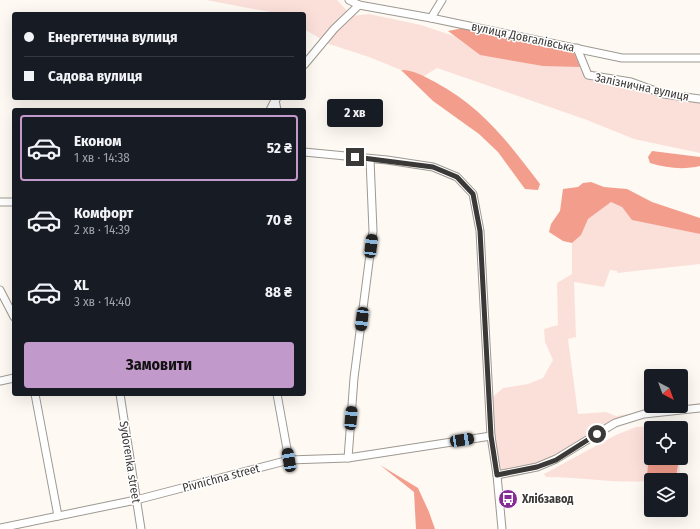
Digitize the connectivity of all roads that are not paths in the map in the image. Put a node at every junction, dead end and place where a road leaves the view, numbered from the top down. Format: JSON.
{"nodes":[{"id":1,"x":349,"y":0,"type":"edge"},
{"id":2,"x":442,"y":0,"type":"edge"},
{"id":3,"x":359,"y":5,"type":"junction"},
{"id":4,"x":431,"y":18,"type":"junction"},
{"id":5,"x":577,"y":48,"type":"junction"},
{"id":6,"x":700,"y":58,"type":"edge"},
{"id":7,"x":306,"y":63,"type":"edge"},
{"id":8,"x":700,"y":99,"type":"edge"},
{"id":9,"x":306,"y":151,"type":"edge"},
{"id":10,"x":370,"y":158,"type":"junction"},
{"id":11,"x":0,"y":202,"type":"edge"},
{"id":12,"x":12,"y":202,"type":"edge"},
{"id":13,"x":0,"y":290,"type":"edge"},
{"id":14,"x":12,"y":313,"type":"edge"},
{"id":15,"x":12,"y":378,"type":"edge"},
{"id":16,"x":0,"y":381,"type":"edge"},
{"id":17,"x":35,"y":396,"type":"edge"},
{"id":18,"x":120,"y":396,"type":"edge"},
{"id":19,"x":277,"y":396,"type":"edge"},
{"id":20,"x":700,"y":408,"type":"edge"},
{"id":21,"x":491,"y":436,"type":"junction"},
{"id":22,"x":348,"y":458,"type":"junction"},
{"id":23,"x":289,"y":460,"type":"junction"},
{"id":24,"x":497,"y":475,"type":"junction"},
{"id":25,"x":136,"y":500,"type":"junction"},
{"id":26,"x":58,"y":516,"type":"junction"},
{"id":27,"x":0,"y":528,"type":"edge"},
{"id":28,"x":141,"y":529,"type":"edge"},
{"id":29,"x":502,"y":529,"type":"edge"}],
"edges":[{"from":1,"to":3,"type":"street","name":"вулиця Довгалівська"},
{"from":2,"to":4,"type":"street"},
{"from":3,"to":4,"type":"street","name":"вулиця Довгалівська"},
{"from":3,"to":7,"type":"street"},
{"from":4,"to":5,"type":"street","name":"вулиця Довгалівська"},
{"from":5,"to":6,"type":"street","name":"вулиця Довгалівська"},
{"from":5,"to":8,"type":"street","name":"Залізнична вулиця"},
{"from":9,"to":10,"type":"street"},
{"from":10,"to":21,"type":"street"},
{"from":10,"to":22,"type":"street"},
{"from":11,"to":12,"type":"street"},
{"from":13,"to":14,"type":"street"},
{"from":15,"to":16,"type":"street"},
{"from":17,"to":26,"type":"street"},
{"from":18,"to":25,"type":"street","name":"Sydorenka street"},
{"from":19,"to":23,"type":"street"},
{"from":20,"to":24,"type":"street"},
{"from":21,"to":22,"type":"street","name":"Pivnichna street"},
{"from":21,"to":24,"type":"street"},
{"from":22,"to":23,"type":"street","name":"Pivnichna street"},
{"from":23,"to":25,"type":"street","name":"Pivnichna street"},
{"from":24,"to":29,"type":"street"},
{"from":25,"to":26,"type":"street","name":"Pivnichna street"},
{"from":25,"to":28,"type":"street","name":"Sydorenka street"},
{"from":26,"to":27,"type":"street","name":"Pivnichna street"}]}
